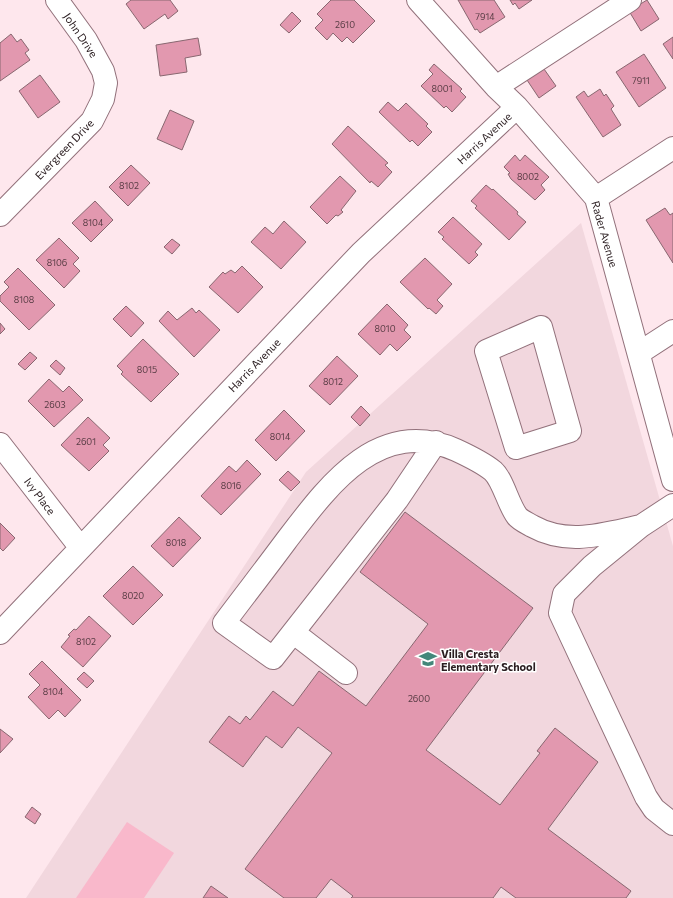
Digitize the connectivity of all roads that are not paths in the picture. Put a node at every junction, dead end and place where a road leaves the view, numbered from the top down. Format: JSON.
{"nodes":[{"id":1,"x":58,"y":0,"type":"edge"},
{"id":2,"x":418,"y":0,"type":"edge"},
{"id":3,"x":630,"y":0,"type":"edge"},
{"id":4,"x":103,"y":71,"type":"joint"},
{"id":5,"x":496,"y":87,"type":"junction"},
{"id":6,"x":517,"y":107,"type":"junction"},
{"id":7,"x":673,"y":148,"type":"edge"},
{"id":8,"x":596,"y":198,"type":"junction"},
{"id":9,"x":0,"y":215,"type":"edge"},
{"id":10,"x":673,"y":331,"type":"edge"},
{"id":11,"x":639,"y":353,"type":"junction"},
{"id":12,"x":436,"y":442,"type":"junction"},
{"id":13,"x":0,"y":444,"type":"edge"},
{"id":14,"x":516,"y":448,"type":"junction"},
{"id":15,"x":494,"y":472,"type":"junction"},
{"id":16,"x":673,"y":480,"type":"edge"},
{"id":17,"x":673,"y":504,"type":"edge"},
{"id":18,"x":641,"y":526,"type":"junction"},
{"id":19,"x":80,"y":547,"type":"junction"},
{"id":20,"x":0,"y":633,"type":"edge"},
{"id":21,"x":294,"y":633,"type":"junction"},
{"id":22,"x":346,"y":673,"type":"dead end"},
{"id":23,"x":673,"y":824,"type":"edge"}],
"edges":[{"from":1,"to":4,"type":"street","name":"John Drive"},
{"from":2,"to":5,"type":"street","name":"Rader Avenue"},
{"from":3,"to":5,"type":"street"},
{"from":4,"to":9,"type":"street","name":"Evergreen Drive"},
{"from":5,"to":6,"type":"street","name":"Rader Avenue"},
{"from":6,"to":8,"type":"street","name":"Rader Avenue"},
{"from":6,"to":19,"type":"street","name":"Harris Avenue"},
{"from":7,"to":8,"type":"street"},
{"from":8,"to":11,"type":"street","name":"Rader Avenue"},
{"from":10,"to":11,"type":"street"},
{"from":11,"to":16,"type":"street","name":"Rader Avenue"},
{"from":12,"to":15,"type":"street"},
{"from":12,"to":21,"type":"street"},
{"from":12,"to":21,"type":"street"},
{"from":13,"to":19,"type":"street","name":"Ivy Place"},
{"from":14,"to":14,"type":"street"},
{"from":14,"to":15,"type":"street"},
{"from":15,"to":18,"type":"street"},
{"from":17,"to":18,"type":"street"},
{"from":18,"to":23,"type":"street"},
{"from":19,"to":20,"type":"street","name":"Harris Avenue"},
{"from":21,"to":22,"type":"street"}]}
